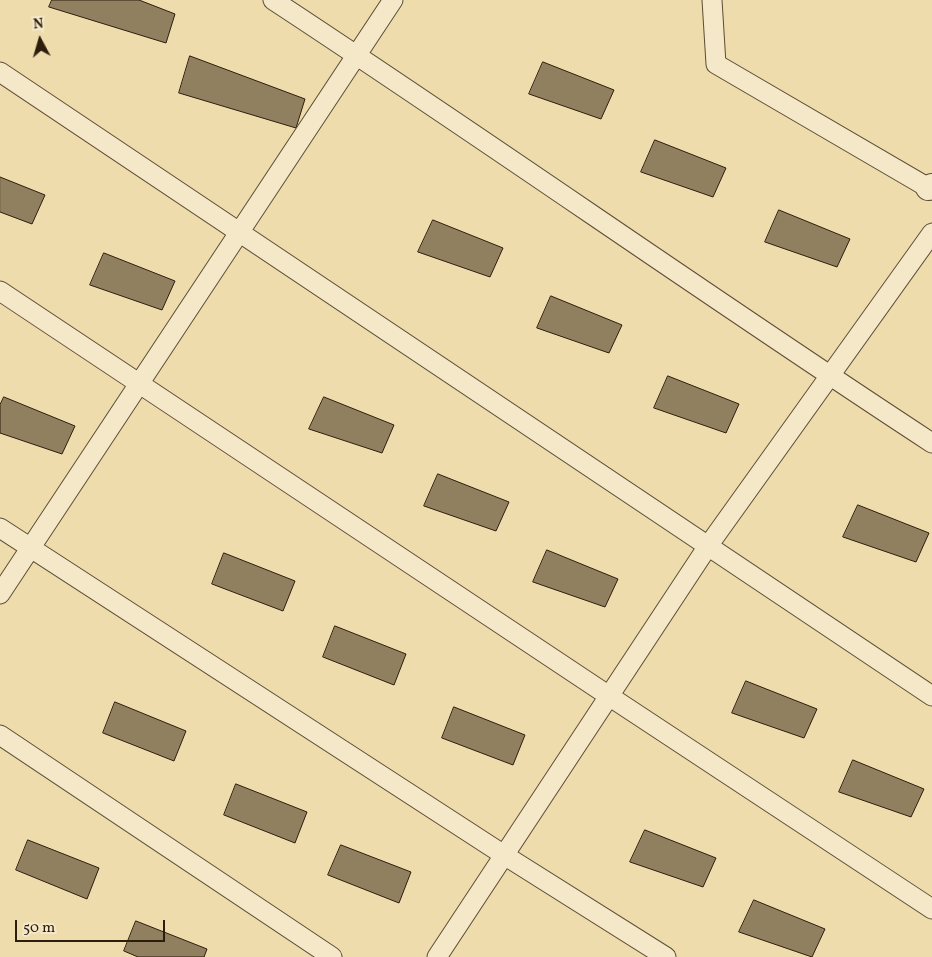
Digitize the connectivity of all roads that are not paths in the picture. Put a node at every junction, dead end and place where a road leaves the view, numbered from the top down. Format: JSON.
{"nodes":[{"id":1,"x":273,"y":0,"type":"edge"},
{"id":2,"x":393,"y":0,"type":"edge"},
{"id":3,"x":712,"y":0,"type":"edge"},
{"id":4,"x":356,"y":55,"type":"junction"},
{"id":5,"x":0,"y":72,"type":"edge"},
{"id":6,"x":931,"y":188,"type":"edge"},
{"id":7,"x":239,"y":232,"type":"junction"},
{"id":8,"x":932,"y":233,"type":"edge"},
{"id":9,"x":0,"y":291,"type":"edge"},
{"id":10,"x":829,"y":376,"type":"junction"},
{"id":11,"x":140,"y":383,"type":"junction"},
{"id":12,"x":932,"y":443,"type":"edge"},
{"id":13,"x":0,"y":528,"type":"edge"},
{"id":14,"x":708,"y":546,"type":"junction"},
{"id":15,"x":30,"y":549,"type":"junction"},
{"id":16,"x":0,"y":594,"type":"edge"},
{"id":17,"x":609,"y":696,"type":"junction"},
{"id":18,"x":932,"y":696,"type":"edge"},
{"id":19,"x":0,"y":735,"type":"edge"},
{"id":20,"x":504,"y":855,"type":"junction"},
{"id":21,"x":932,"y":909,"type":"edge"},
{"id":22,"x":332,"y":957,"type":"edge"},
{"id":23,"x":437,"y":957,"type":"edge"},
{"id":24,"x":666,"y":957,"type":"edge"}],
"edges":[{"from":1,"to":4,"type":"street"},
{"from":2,"to":4,"type":"street"},
{"from":3,"to":6,"type":"street"},
{"from":4,"to":7,"type":"street"},
{"from":4,"to":10,"type":"street"},
{"from":5,"to":7,"type":"street"},
{"from":7,"to":11,"type":"street"},
{"from":7,"to":14,"type":"street"},
{"from":8,"to":10,"type":"street"},
{"from":9,"to":11,"type":"street"},
{"from":10,"to":12,"type":"street"},
{"from":10,"to":14,"type":"street"},
{"from":11,"to":15,"type":"street"},
{"from":11,"to":17,"type":"street"},
{"from":13,"to":15,"type":"street"},
{"from":14,"to":17,"type":"street"},
{"from":14,"to":18,"type":"street"},
{"from":15,"to":16,"type":"street"},
{"from":15,"to":20,"type":"street"},
{"from":17,"to":20,"type":"street"},
{"from":17,"to":21,"type":"street"},
{"from":19,"to":22,"type":"street"},
{"from":20,"to":23,"type":"street"},
{"from":20,"to":24,"type":"street"}]}
